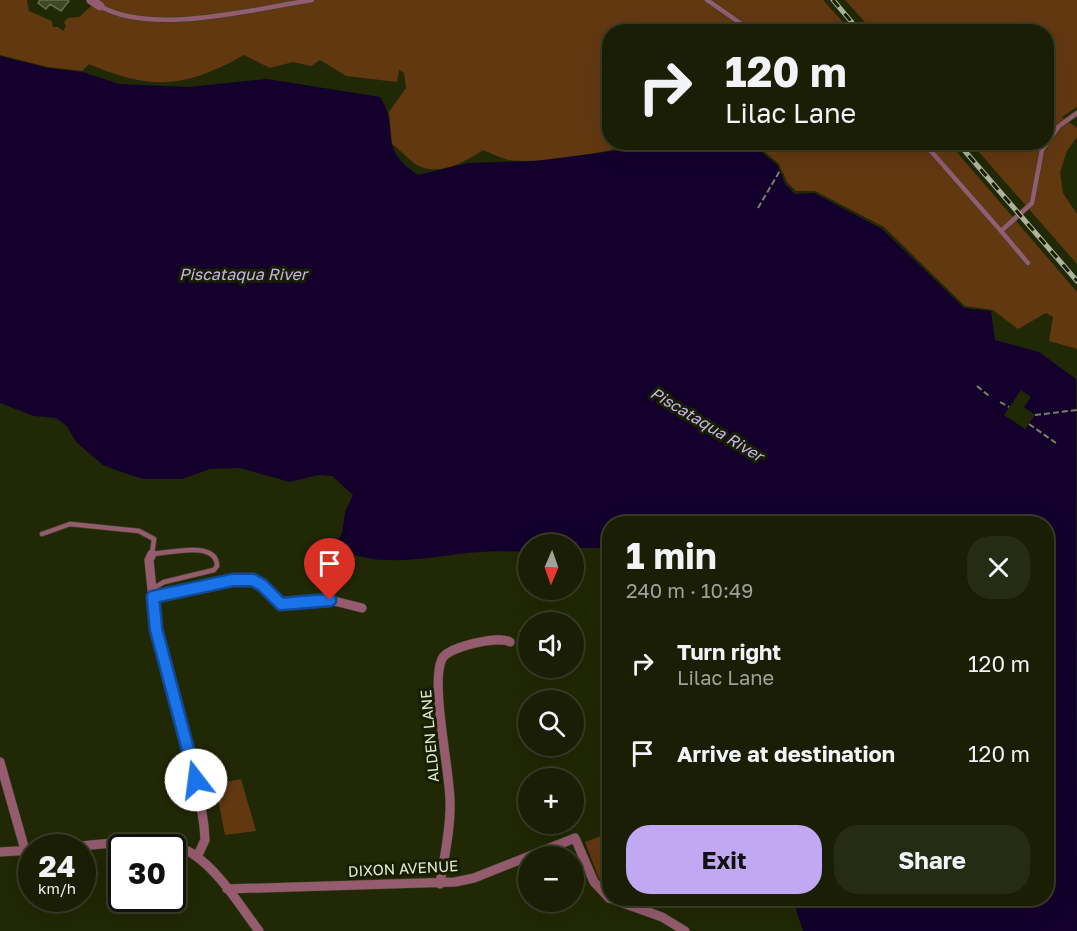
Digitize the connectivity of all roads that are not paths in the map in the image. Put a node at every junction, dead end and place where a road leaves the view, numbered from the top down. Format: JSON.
{"nodes":[{"id":1,"x":91,"y":0,"type":"edge"},
{"id":2,"x":312,"y":0,"type":"edge"},
{"id":3,"x":707,"y":0,"type":"edge"},
{"id":4,"x":100,"y":6,"type":"joint"},
{"id":5,"x":742,"y":24,"type":"edge"},
{"id":6,"x":1077,"y":113,"type":"edge"},
{"id":7,"x":1054,"y":133,"type":"edge"},
{"id":8,"x":929,"y":150,"type":"edge"},
{"id":9,"x":1042,"y":150,"type":"edge"},
{"id":10,"x":1001,"y":231,"type":"junction"},
{"id":11,"x":1028,"y":263,"type":"dead end"},
{"id":12,"x":42,"y":534,"type":"dead end"},
{"id":13,"x":152,"y":554,"type":"junction"},
{"id":14,"x":152,"y":593,"type":"junction"},
{"id":15,"x":362,"y":608,"type":"dead end"},
{"id":16,"x":510,"y":642,"type":"dead end"},
{"id":17,"x":0,"y":762,"type":"edge"},
{"id":18,"x":23,"y":834,"type":"edge"},
{"id":19,"x":96,"y":846,"type":"edge"},
{"id":20,"x":18,"y":851,"type":"edge"},
{"id":21,"x":0,"y":852,"type":"edge"},
{"id":22,"x":197,"y":857,"type":"junction"},
{"id":23,"x":440,"y":884,"type":"junction"},
{"id":24,"x":227,"y":889,"type":"junction"},
{"id":25,"x":602,"y":891,"type":"edge"},
{"id":26,"x":633,"y":906,"type":"edge"},
{"id":27,"x":259,"y":931,"type":"edge"},
{"id":28,"x":685,"y":931,"type":"edge"}],
"edges":[{"from":1,"to":4,"type":"street"},
{"from":2,"to":4,"type":"lane"},
{"from":3,"to":5,"type":"lane"},
{"from":6,"to":7,"type":"lane"},
{"from":8,"to":10,"type":"lane"},
{"from":9,"to":10,"type":"lane"},
{"from":10,"to":11,"type":"lane"},
{"from":12,"to":13,"type":"lane"},
{"from":13,"to":14,"type":"street"},
{"from":13,"to":14,"type":"lane"},
{"from":14,"to":15,"type":"street"},
{"from":14,"to":22,"type":"street"},
{"from":16,"to":23,"type":"street","name":"ALDEN LANE"},
{"from":17,"to":18,"type":"street"},
{"from":19,"to":22,"type":"street"},
{"from":20,"to":21,"type":"street"},
{"from":22,"to":24,"type":"street"},
{"from":23,"to":24,"type":"street","name":"DIXON AVENUE"},
{"from":23,"to":25,"type":"street","name":"DIXON AVENUE"},
{"from":24,"to":27,"type":"street"},
{"from":26,"to":28,"type":"street","name":"DIXON AVENUE"}]}
